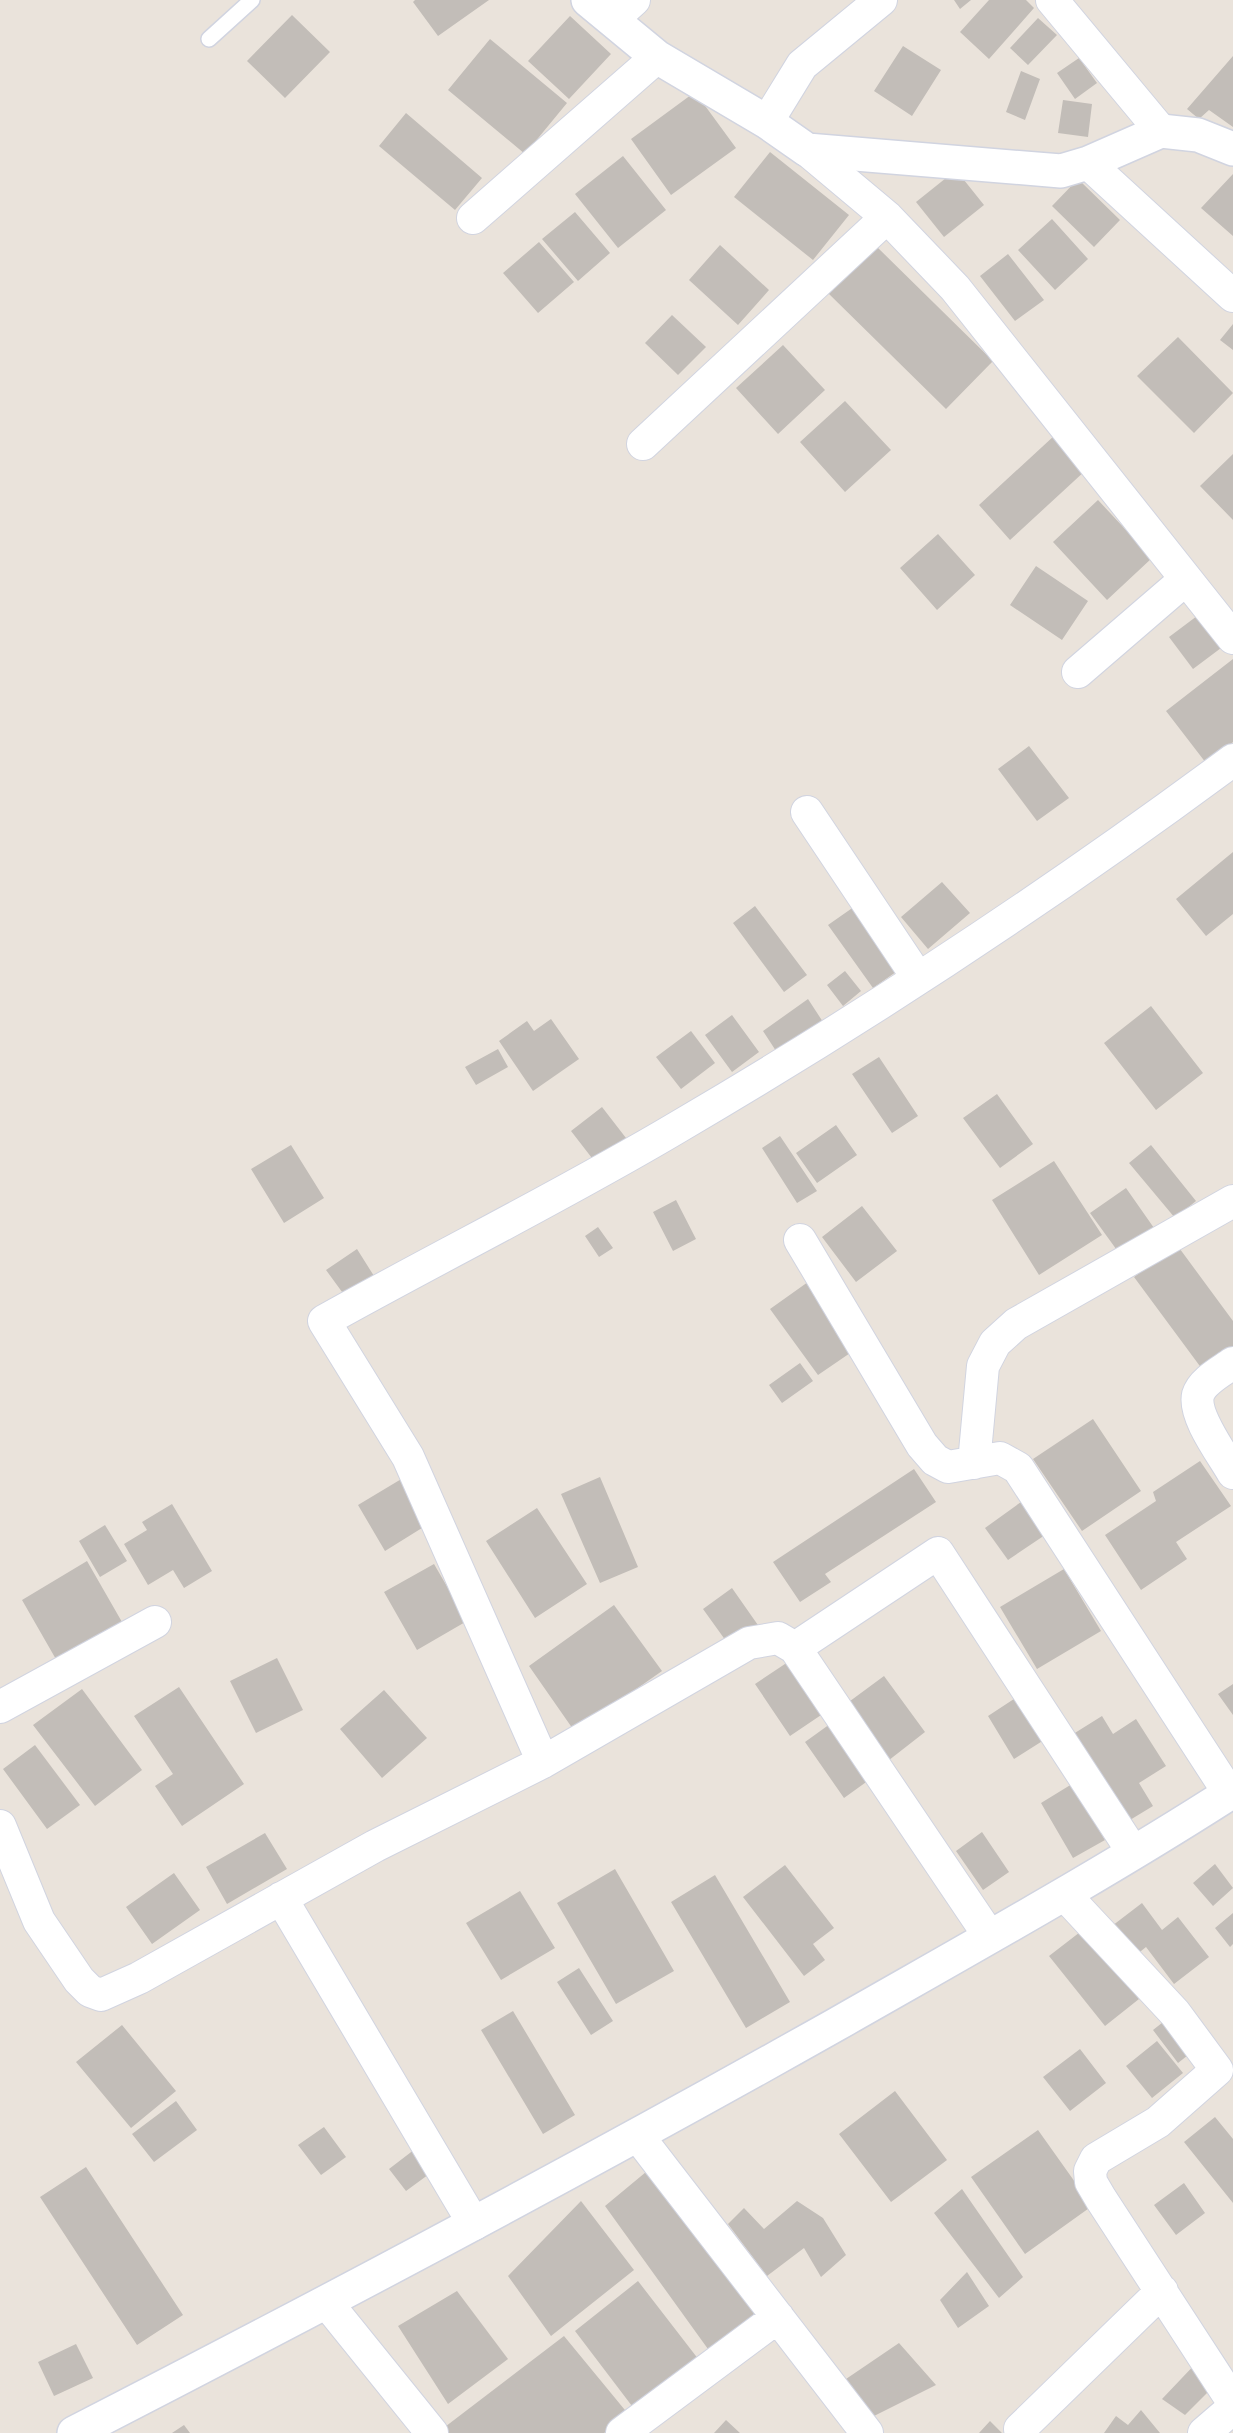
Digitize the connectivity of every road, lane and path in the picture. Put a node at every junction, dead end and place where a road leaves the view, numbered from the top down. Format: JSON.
{"nodes":[{"id":1,"x":252,"y":0,"type":"edge"},
{"id":2,"x":881,"y":0,"type":"edge"},
{"id":3,"x":1052,"y":0,"type":"edge"},
{"id":4,"x":611,"y":6,"type":"edge"},
{"id":5,"x":209,"y":39,"type":"dead end"},
{"id":6,"x":657,"y":57,"type":"junction"},
{"id":7,"x":767,"y":122,"type":"junction"},
{"id":8,"x":1161,"y":131,"type":"junction"},
{"id":9,"x":1233,"y":149,"type":"edge"},
{"id":10,"x":807,"y":150,"type":"junction"},
{"id":11,"x":1088,"y":163,"type":"junction"},
{"id":12,"x":887,"y":217,"type":"junction"},
{"id":13,"x":472,"y":218,"type":"dead end"},
{"id":14,"x":1233,"y":296,"type":"edge"},
{"id":15,"x":643,"y":444,"type":"dead end"},
{"id":16,"x":1186,"y":579,"type":"junction"},
{"id":17,"x":1233,"y":638,"type":"edge"},
{"id":18,"x":1078,"y":672,"type":"dead end"},
{"id":19,"x":1233,"y":760,"type":"edge"},
{"id":20,"x":807,"y":813,"type":"dead end"},
{"id":21,"x":918,"y":978,"type":"junction"},
{"id":22,"x":1233,"y":1201,"type":"edge"},
{"id":23,"x":800,"y":1240,"type":"dead end"},
{"id":24,"x":1233,"y":1363,"type":"edge"},
{"id":25,"x":974,"y":1463,"type":"junction"},
{"id":26,"x":1233,"y":1473,"type":"edge"},
{"id":27,"x":155,"y":1622,"type":"dead end"},
{"id":28,"x":795,"y":1648,"type":"junction"},
{"id":29,"x":0,"y":1707,"type":"edge"},
{"id":30,"x":543,"y":1762,"type":"junction"},
{"id":31,"x":1231,"y":1792,"type":"edge"},
{"id":32,"x":0,"y":1826,"type":"edge"},
{"id":33,"x":1133,"y":1852,"type":"junction"},
{"id":34,"x":1065,"y":1895,"type":"junction"},
{"id":35,"x":281,"y":1899,"type":"junction"},
{"id":36,"x":990,"y":1937,"type":"junction"},
{"id":37,"x":1225,"y":2064,"type":"edge"},
{"id":38,"x":638,"y":2136,"type":"junction"},
{"id":39,"x":474,"y":2224,"type":"junction"},
{"id":40,"x":1162,"y":2290,"type":"junction"},
{"id":41,"x":327,"y":2303,"type":"junction"},
{"id":42,"x":778,"y":2317,"type":"junction"},
{"id":43,"x":1233,"y":2402,"type":"edge"},
{"id":44,"x":1233,"y":2408,"type":"edge"},
{"id":45,"x":1020,"y":2428,"type":"dead end"},
{"id":46,"x":74,"y":2433,"type":"edge"},
{"id":47,"x":432,"y":2433,"type":"edge"},
{"id":48,"x":622,"y":2433,"type":"edge"},
{"id":49,"x":867,"y":2433,"type":"edge"},
{"id":50,"x":1204,"y":2433,"type":"edge"}],
"edges":[{"from":1,"to":5,"type":"lane"},
{"from":2,"to":7,"type":"street"},
{"from":3,"to":8,"type":"street"},
{"from":4,"to":6,"type":"main road"},
{"from":6,"to":7,"type":"main road"},
{"from":6,"to":13,"type":"street"},
{"from":7,"to":10,"type":"main road"},
{"from":8,"to":9,"type":"main road"},
{"from":8,"to":11,"type":"main road"},
{"from":10,"to":11,"type":"main road"},
{"from":10,"to":12,"type":"street"},
{"from":11,"to":14,"type":"street"},
{"from":12,"to":15,"type":"street"},
{"from":12,"to":16,"type":"street"},
{"from":16,"to":17,"type":"street"},
{"from":16,"to":18,"type":"street"},
{"from":19,"to":21,"type":"street"},
{"from":20,"to":21,"type":"street"},
{"from":21,"to":30,"type":"street"},
{"from":22,"to":25,"type":"street"},
{"from":23,"to":25,"type":"street"},
{"from":24,"to":26,"type":"street"},
{"from":25,"to":31,"type":"street"},
{"from":27,"to":29,"type":"street"},
{"from":28,"to":30,"type":"street"},
{"from":28,"to":33,"type":"street"},
{"from":28,"to":36,"type":"street"},
{"from":30,"to":35,"type":"street"},
{"from":31,"to":33,"type":"main road"},
{"from":32,"to":35,"type":"street"},
{"from":33,"to":34,"type":"main road"},
{"from":34,"to":36,"type":"main road"},
{"from":34,"to":37,"type":"street"},
{"from":35,"to":39,"type":"street"},
{"from":36,"to":38,"type":"main road"},
{"from":37,"to":40,"type":"street"},
{"from":38,"to":39,"type":"main road"},
{"from":38,"to":42,"type":"street"},
{"from":39,"to":41,"type":"main road"},
{"from":40,"to":43,"type":"street"},
{"from":40,"to":45,"type":"street"},
{"from":41,"to":46,"type":"main road"},
{"from":41,"to":47,"type":"street"},
{"from":42,"to":48,"type":"street"},
{"from":42,"to":49,"type":"street"},
{"from":44,"to":50,"type":"street"}]}
